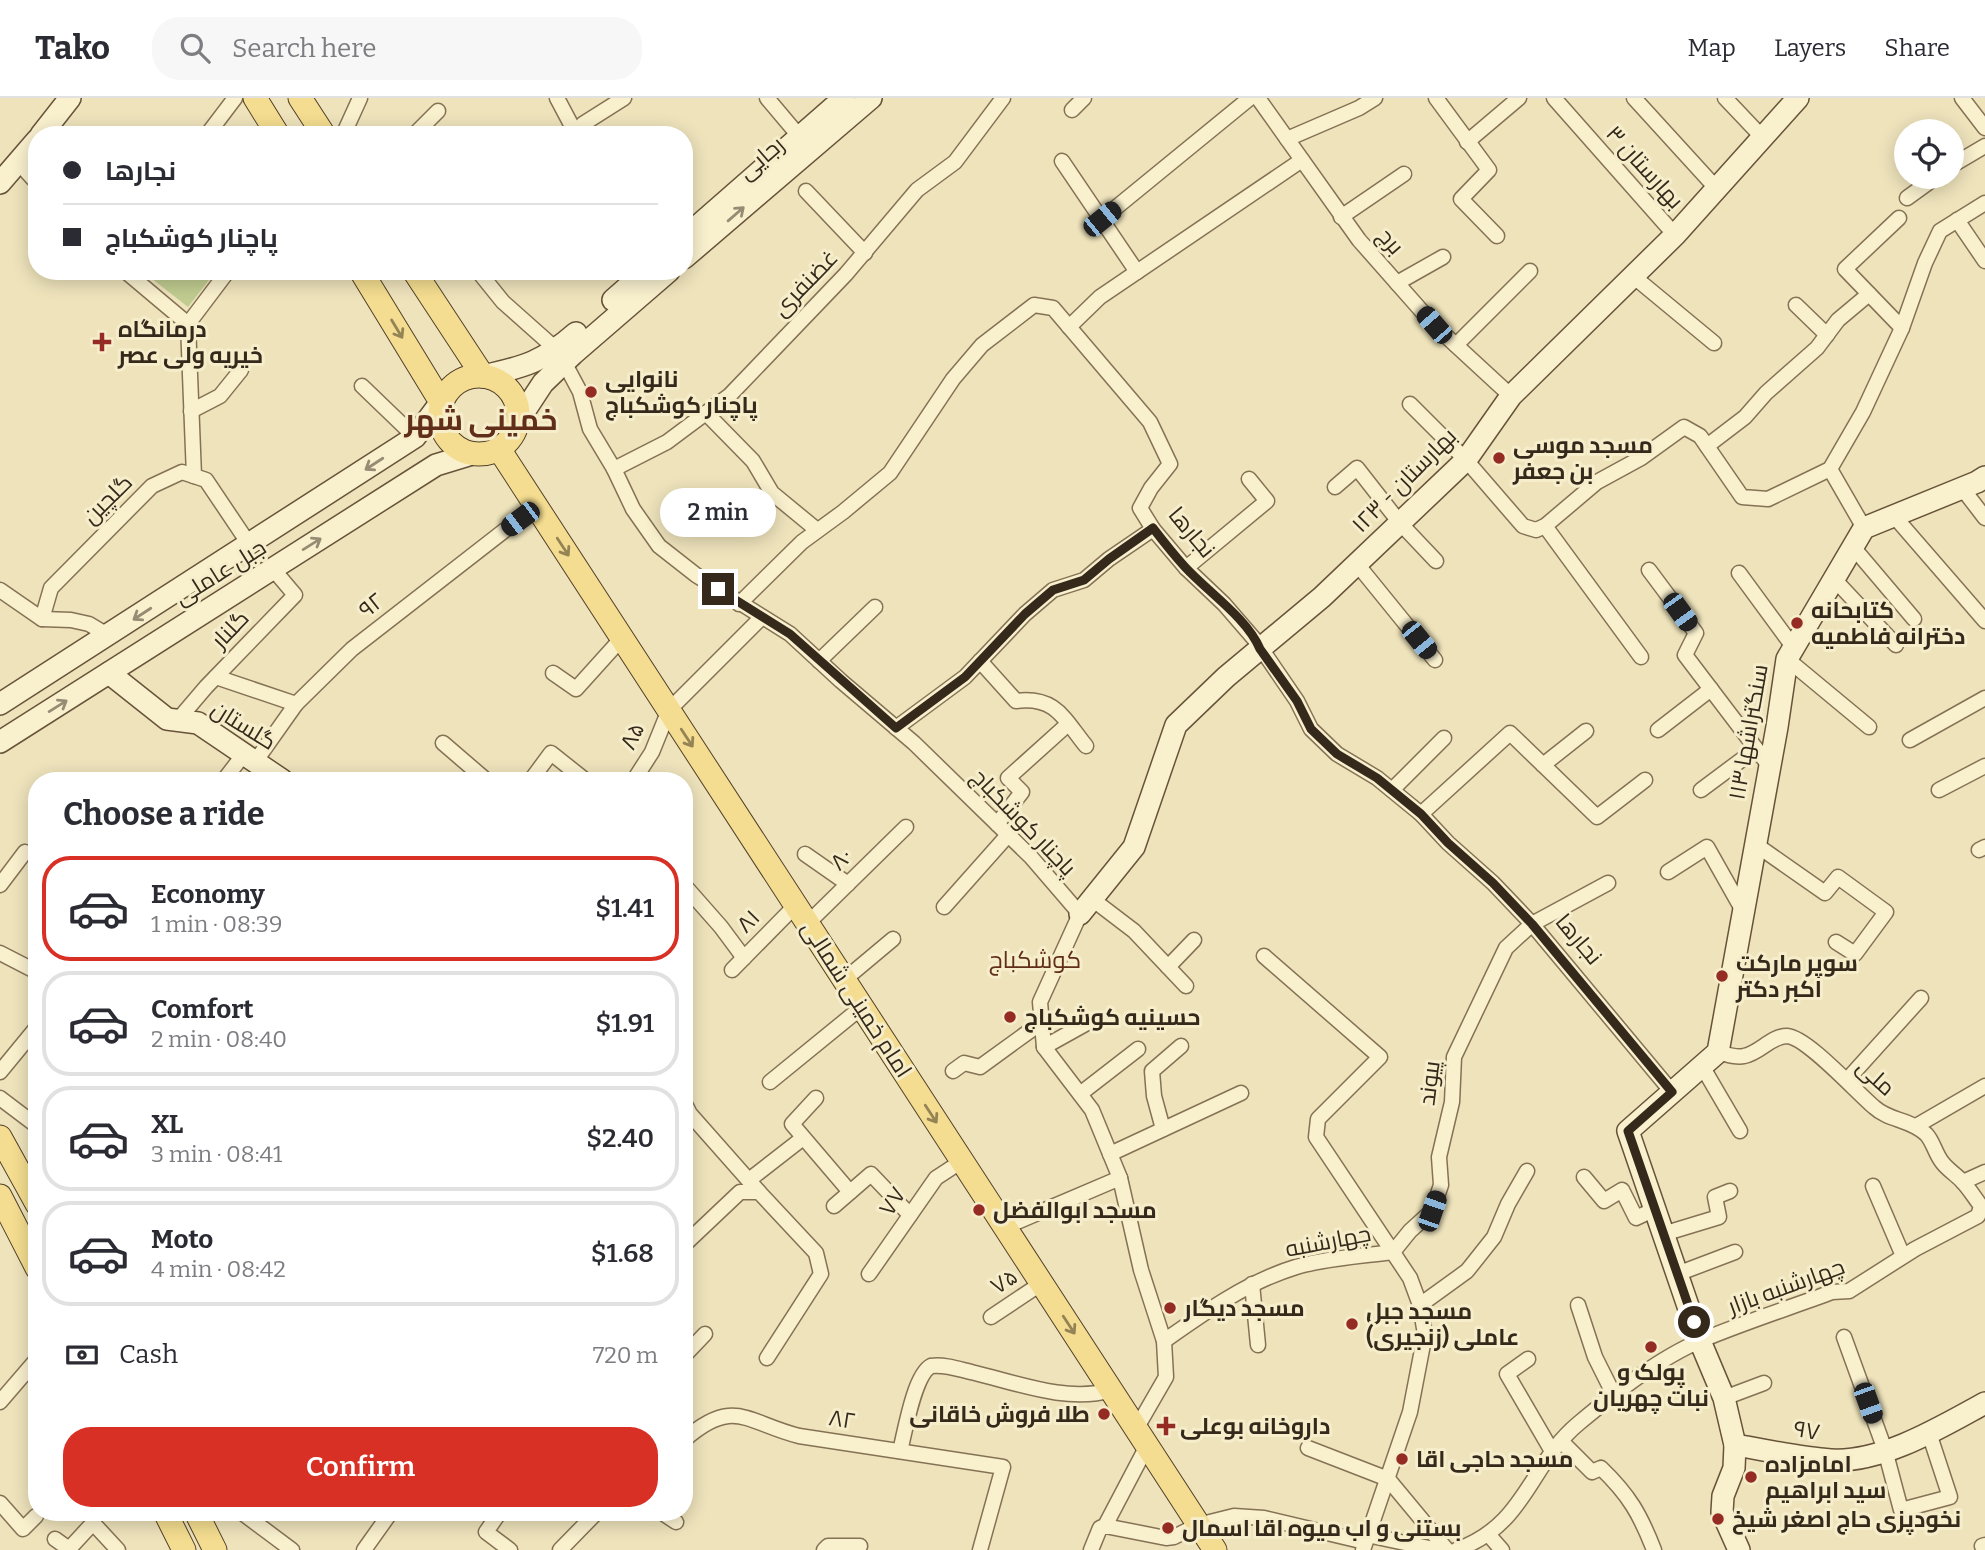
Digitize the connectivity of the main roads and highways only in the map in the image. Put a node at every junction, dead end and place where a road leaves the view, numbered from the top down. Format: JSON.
{"nodes":[{"id":1,"x":255,"y":98,"type":"edge"},
{"id":2,"x":300,"y":98,"type":"edge"},
{"id":3,"x":272,"y":126,"type":"edge"},
{"id":4,"x":328,"y":126,"type":"edge"},
{"id":5,"x":367,"y":280,"type":"edge"},
{"id":6,"x":420,"y":280,"type":"edge"},
{"id":7,"x":484,"y":376,"type":"junction"},
{"id":8,"x":442,"y":402,"type":"junction"},
{"id":9,"x":499,"y":449,"type":"junction"},
{"id":10,"x":0,"y":1137,"type":"edge"},
{"id":11,"x":28,"y":1187,"type":"edge"},
{"id":12,"x":0,"y":1196,"type":"edge"},
{"id":13,"x":28,"y":1250,"type":"edge"},
{"id":14,"x":169,"y":1521,"type":"edge"},
{"id":15,"x":200,"y":1521,"type":"edge"},
{"id":16,"x":184,"y":1550,"type":"edge"},
{"id":17,"x":215,"y":1550,"type":"edge"},
{"id":18,"x":1215,"y":1550,"type":"edge"}],
"edges":[{"from":1,"to":3,"type":"main road"},
{"from":2,"to":4,"type":"main road"},
{"from":5,"to":8,"type":"main road","one_way":true},
{"from":6,"to":7,"type":"main road"},
{"from":7,"to":8,"type":"main road"},
{"from":7,"to":9,"type":"main road"},
{"from":8,"to":9,"type":"main road"},
{"from":9,"to":18,"type":"main road","name":"امام خمینی شمالی","one_way":true},
{"from":10,"to":11,"type":"main road"},
{"from":12,"to":13,"type":"main road"},
{"from":14,"to":16,"type":"main road"},
{"from":15,"to":17,"type":"main road"}]}
